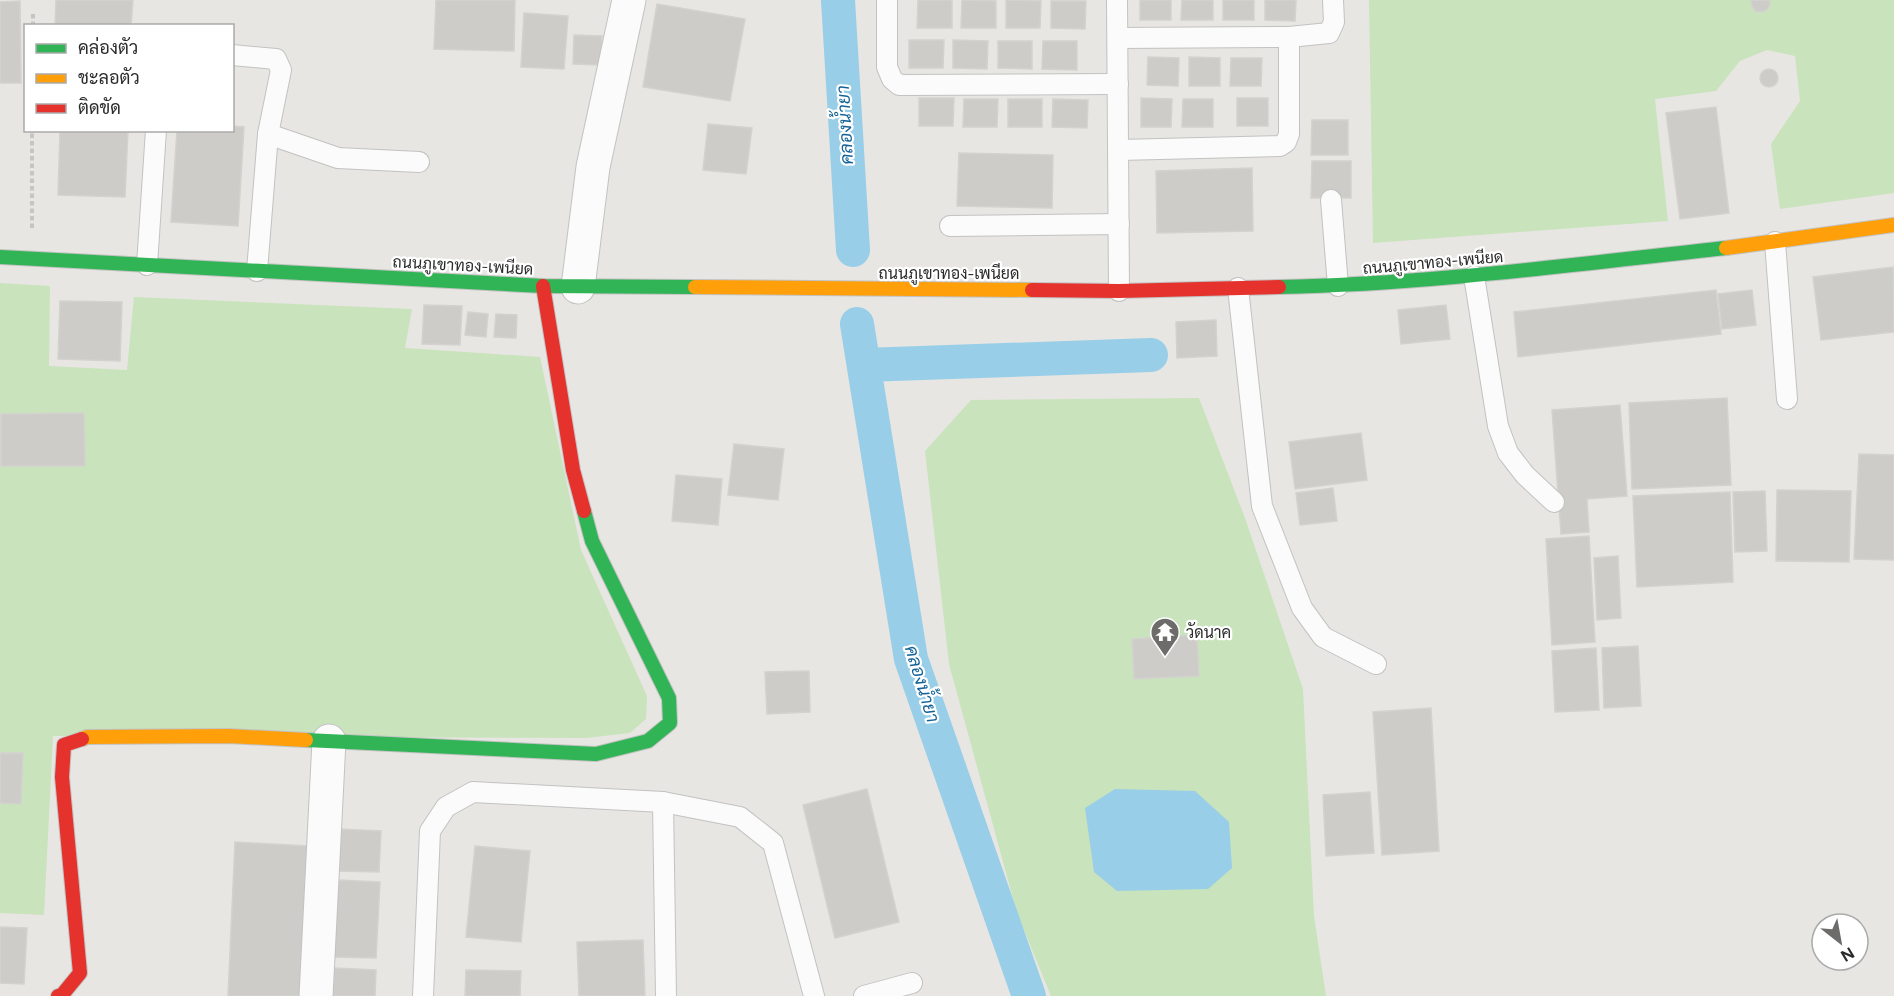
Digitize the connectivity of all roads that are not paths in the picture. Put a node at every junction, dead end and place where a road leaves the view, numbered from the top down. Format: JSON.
{"nodes":[{"id":1,"x":629,"y":0,"type":"edge"},
{"id":2,"x":887,"y":0,"type":"edge"},
{"id":3,"x":1117,"y":0,"type":"edge"},
{"id":4,"x":1333,"y":0,"type":"edge"},
{"id":5,"x":1289,"y":37,"type":"junction"},
{"id":6,"x":1118,"y":38,"type":"junction"},
{"id":7,"x":234,"y":55,"type":"edge"},
{"id":8,"x":1118,"y":84,"type":"junction"},
{"id":9,"x":156,"y":132,"type":"edge"},
{"id":10,"x":268,"y":134,"type":"junction"},
{"id":11,"x":1119,"y":150,"type":"junction"},
{"id":12,"x":419,"y":162,"type":"dead end"},
{"id":13,"x":1331,"y":200,"type":"dead end"},
{"id":14,"x":1119,"y":224,"type":"junction"},
{"id":15,"x":1894,"y":225,"type":"edge"},
{"id":16,"x":950,"y":226,"type":"dead end"},
{"id":17,"x":1775,"y":242,"type":"junction"},
{"id":18,"x":0,"y":257,"type":"edge"},
{"id":19,"x":147,"y":265,"type":"junction"},
{"id":20,"x":257,"y":271,"type":"junction"},
{"id":21,"x":1474,"y":276,"type":"junction"},
{"id":22,"x":543,"y":286,"type":"junction"},
{"id":23,"x":1338,"y":286,"type":"junction"},
{"id":24,"x":578,"y":287,"type":"junction"},
{"id":25,"x":1238,"y":288,"type":"junction"},
{"id":26,"x":1119,"y":291,"type":"junction"},
{"id":27,"x":1787,"y":399,"type":"dead end"},
{"id":28,"x":1554,"y":501,"type":"dead end"},
{"id":29,"x":1376,"y":664,"type":"dead end"},
{"id":30,"x":329,"y":741,"type":"junction"},
{"id":31,"x":663,"y":802,"type":"junction"},
{"id":32,"x":912,"y":983,"type":"dead end"},
{"id":33,"x":58,"y":996,"type":"edge"},
{"id":34,"x":316,"y":996,"type":"edge"},
{"id":35,"x":423,"y":996,"type":"edge"},
{"id":36,"x":666,"y":996,"type":"edge"},
{"id":37,"x":814,"y":996,"type":"edge"},
{"id":38,"x":864,"y":996,"type":"edge"}],
"edges":[{"from":1,"to":24,"type":"street"},
{"from":2,"to":8,"type":"lane"},
{"from":3,"to":6,"type":"lane"},
{"from":4,"to":5,"type":"lane"},
{"from":5,"to":6,"type":"lane"},
{"from":5,"to":11,"type":"lane"},
{"from":6,"to":8,"type":"lane"},
{"from":7,"to":10,"type":"lane"},
{"from":8,"to":11,"type":"lane"},
{"from":9,"to":19,"type":"lane"},
{"from":10,"to":12,"type":"lane"},
{"from":10,"to":20,"type":"lane"},
{"from":11,"to":14,"type":"lane"},
{"from":13,"to":23,"type":"lane"},
{"from":14,"to":16,"type":"lane"},
{"from":14,"to":26,"type":"lane"},
{"from":15,"to":17,"type":"main road","name":"ถนนภูเขาทอง-เพนียด"},
{"from":17,"to":21,"type":"main road","name":"ถนนภูเขาทอง-เพนียด"},
{"from":17,"to":27,"type":"lane"},
{"from":18,"to":19,"type":"main road","name":"ถนนภูเขาทอง-เพนียด"},
{"from":19,"to":20,"type":"main road","name":"ถนนภูเขาทอง-เพนียด"},
{"from":20,"to":22,"type":"main road","name":"ถนนภูเขาทอง-เพนียด"},
{"from":21,"to":23,"type":"main road","name":"ถนนภูเขาทอง-เพนียด"},
{"from":21,"to":28,"type":"lane"},
{"from":22,"to":24,"type":"main road","name":"ถนนภูเขาทอง-เพนียด"},
{"from":22,"to":30,"type":"main road"},
{"from":23,"to":25,"type":"main road","name":"ถนนภูเขาทอง-เพนียด"},
{"from":24,"to":26,"type":"main road","name":"ถนนภูเขาทอง-เพนียด"},
{"from":25,"to":26,"type":"main road","name":"ถนนภูเขาทอง-เพนียด"},
{"from":25,"to":29,"type":"lane"},
{"from":30,"to":33,"type":"main road"},
{"from":30,"to":34,"type":"street"},
{"from":31,"to":35,"type":"lane"},
{"from":31,"to":36,"type":"lane"},
{"from":31,"to":37,"type":"lane"},
{"from":32,"to":38,"type":"lane"}]}
